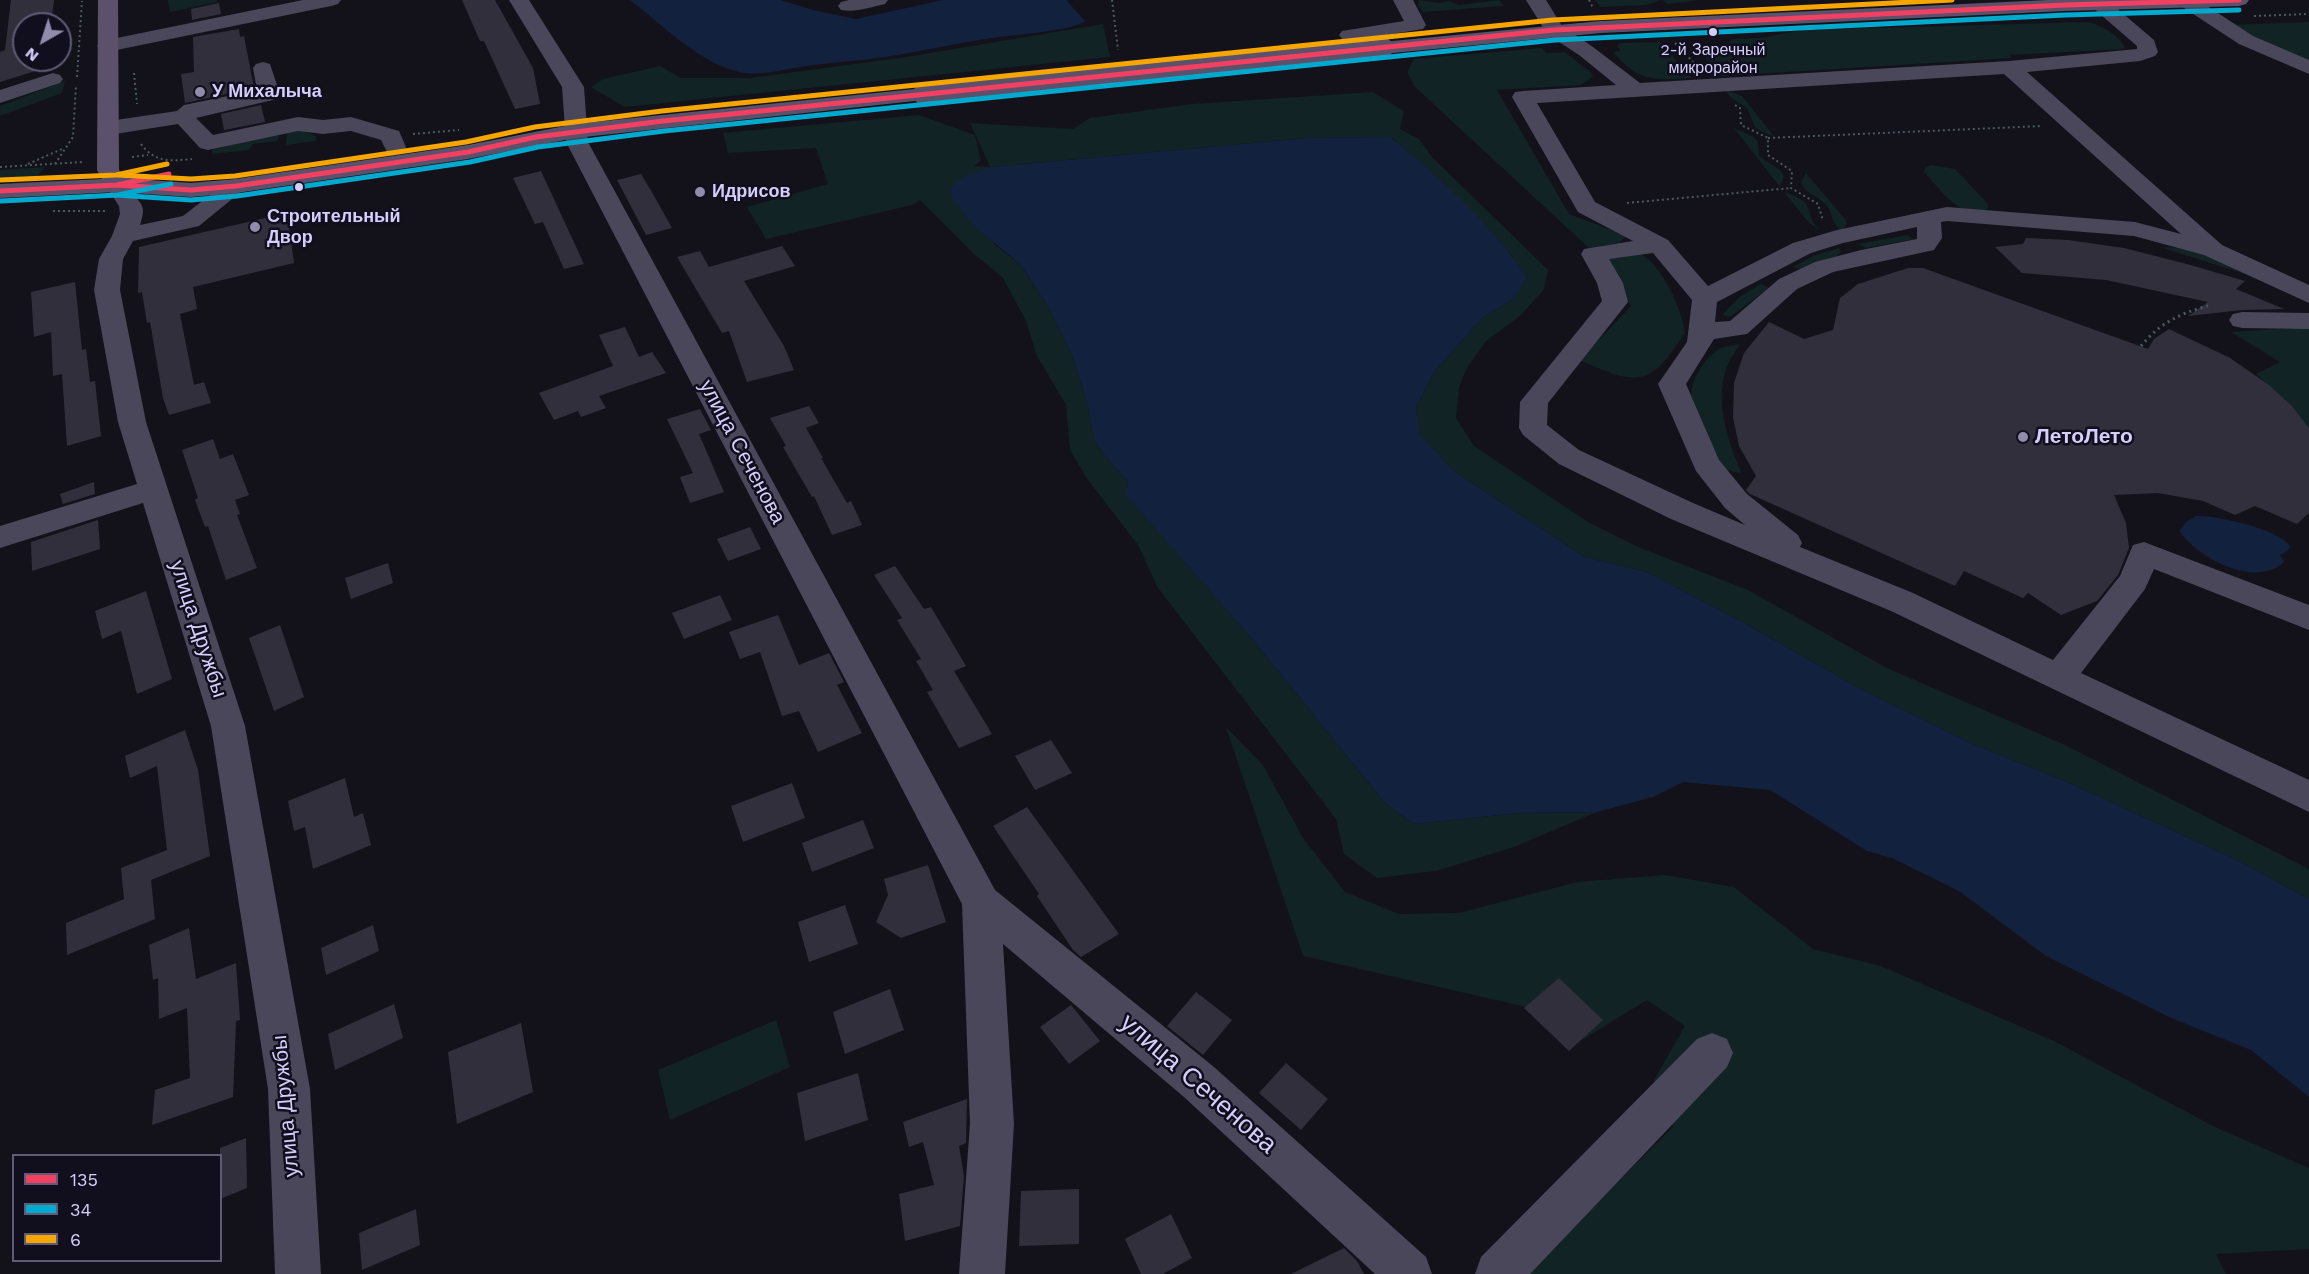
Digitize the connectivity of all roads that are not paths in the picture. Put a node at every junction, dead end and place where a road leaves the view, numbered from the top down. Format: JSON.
{"nodes":[{"id":1,"x":108,"y":0,"type":"edge"},
{"id":2,"x":331,"y":0,"type":"edge"},
{"id":3,"x":519,"y":0,"type":"edge"},
{"id":4,"x":878,"y":0,"type":"edge"},
{"id":5,"x":1403,"y":0,"type":"edge"},
{"id":6,"x":1536,"y":0,"type":"edge"},
{"id":7,"x":2239,"y":0,"type":"edge"},
{"id":8,"x":2097,"y":2,"type":"edge"},
{"id":9,"x":2188,"y":2,"type":"junction"},
{"id":10,"x":848,"y":6,"type":"dead end"},
{"id":11,"x":1554,"y":30,"type":"junction"},
{"id":12,"x":1349,"y":35,"type":"dead end"},
{"id":13,"x":107,"y":46,"type":"junction"},
{"id":14,"x":2009,"y":67,"type":"junction"},
{"id":15,"x":262,"y":68,"type":"dead end"},
{"id":16,"x":2309,"y":68,"type":"edge"},
{"id":17,"x":53,"y":79,"type":"dead end"},
{"id":18,"x":1635,"y":90,"type":"junction"},
{"id":19,"x":0,"y":97,"type":"edge"},
{"id":20,"x":183,"y":117,"type":"junction"},
{"id":21,"x":109,"y":128,"type":"junction"},
{"id":22,"x":575,"y":131,"type":"junction"},
{"id":23,"x":536,"y":137,"type":"junction"},
{"id":24,"x":395,"y":147,"type":"junction"},
{"id":25,"x":236,"y":186,"type":"junction"},
{"id":26,"x":0,"y":191,"type":"edge"},
{"id":27,"x":120,"y":199,"type":"junction"},
{"id":28,"x":1929,"y":217,"type":"junction"},
{"id":29,"x":1659,"y":245,"type":"junction"},
{"id":30,"x":2213,"y":250,"type":"junction"},
{"id":31,"x":2309,"y":295,"type":"edge"},
{"id":32,"x":1705,"y":299,"type":"junction"},
{"id":33,"x":2242,"y":320,"type":"dead end"},
{"id":34,"x":2309,"y":321,"type":"edge"},
{"id":35,"x":1701,"y":332,"type":"junction"},
{"id":36,"x":153,"y":489,"type":"junction"},
{"id":37,"x":0,"y":537,"type":"edge"},
{"id":38,"x":1812,"y":565,"type":"junction"},
{"id":39,"x":2309,"y":618,"type":"edge"},
{"id":40,"x":2059,"y":677,"type":"junction"},
{"id":41,"x":2309,"y":797,"type":"edge"},
{"id":42,"x":981,"y":902,"type":"junction"},
{"id":43,"x":1712,"y":1053,"type":"dead end"},
{"id":44,"x":298,"y":1274,"type":"edge"},
{"id":45,"x":982,"y":1274,"type":"edge"},
{"id":46,"x":1408,"y":1274,"type":"edge"},
{"id":47,"x":1498,"y":1274,"type":"edge"}],
"edges":[{"from":1,"to":13,"type":"main road","name":"улица Дружбы"},
{"from":2,"to":13,"type":"street"},
{"from":3,"to":22,"type":"street","name":"улица Сеченова"},
{"from":4,"to":10,"type":"street"},
{"from":5,"to":12,"type":"street"},
{"from":6,"to":11,"type":"street"},
{"from":7,"to":9,"type":"main road"},
{"from":8,"to":9,"type":"main road"},
{"from":8,"to":11,"type":"main road"},
{"from":8,"to":14,"type":"street"},
{"from":9,"to":16,"type":"street"},
{"from":11,"to":18,"type":"street"},
{"from":11,"to":22,"type":"main road","bridge":true},
{"from":13,"to":21,"type":"main road","name":"улица Дружбы"},
{"from":14,"to":18,"type":"street"},
{"from":14,"to":30,"type":"street"},
{"from":15,"to":20,"type":"street"},
{"from":17,"to":19,"type":"street"},
{"from":18,"to":29,"type":"street"},
{"from":20,"to":21,"type":"street"},
{"from":20,"to":24,"type":"street"},
{"from":21,"to":27,"type":"main road","name":"улица Дружбы"},
{"from":22,"to":23,"type":"main road"},
{"from":22,"to":42,"type":"street","name":"улица Сеченова"},
{"from":23,"to":24,"type":"main road"},
{"from":23,"to":25,"type":"main road"},
{"from":24,"to":27,"type":"main road"},
{"from":25,"to":27,"type":"main road"},
{"from":25,"to":27,"type":"street"},
{"from":26,"to":27,"type":"main road"},
{"from":27,"to":36,"type":"street","name":"улица Дружбы"},
{"from":28,"to":30,"type":"street"},
{"from":28,"to":32,"type":"street"},
{"from":28,"to":35,"type":"street"},
{"from":29,"to":32,"type":"street"},
{"from":29,"to":38,"type":"street"},
{"from":30,"to":31,"type":"street"},
{"from":32,"to":35,"type":"street"},
{"from":33,"to":34,"type":"street"},
{"from":35,"to":38,"type":"street"},
{"from":36,"to":37,"type":"street"},
{"from":36,"to":44,"type":"street","name":"улица Дружбы"},
{"from":38,"to":40,"type":"street"},
{"from":39,"to":40,"type":"street"},
{"from":40,"to":41,"type":"street"},
{"from":42,"to":45,"type":"street","name":"улица Сеченова"},
{"from":42,"to":46,"type":"street","name":"улица Сеченова"},
{"from":43,"to":47,"type":"street"}]}
